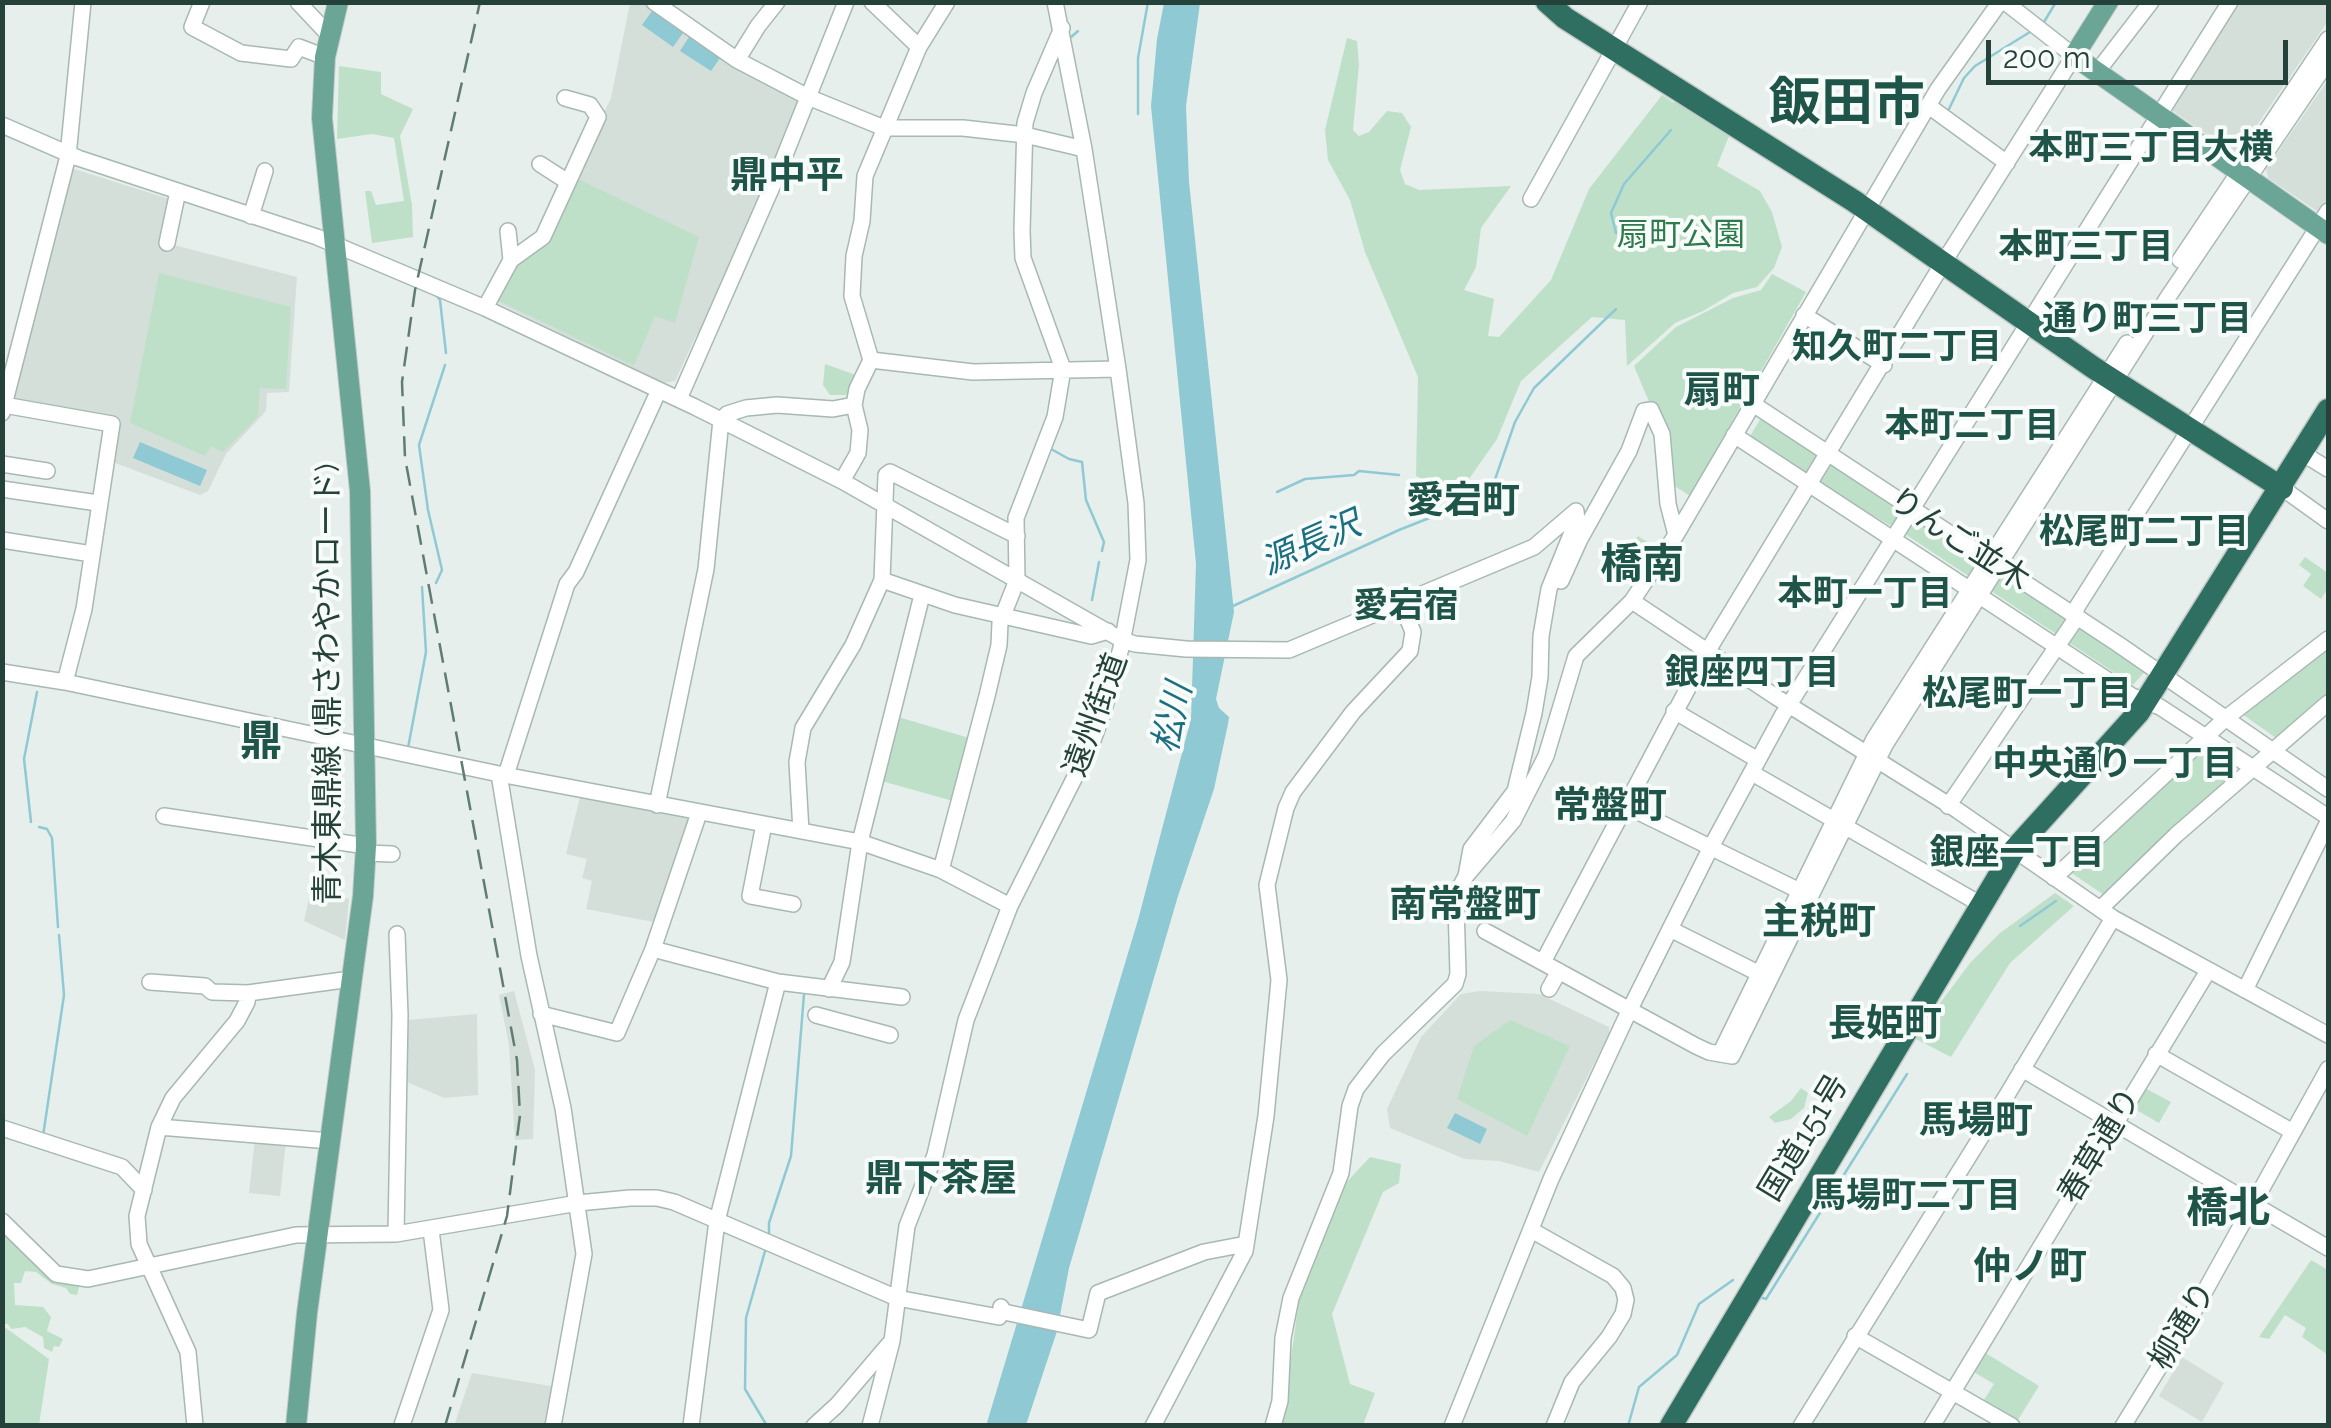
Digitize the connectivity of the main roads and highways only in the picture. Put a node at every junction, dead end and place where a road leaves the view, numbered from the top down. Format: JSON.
{"nodes":[{"id":1,"x":338,"y":2,"type":"edge"},
{"id":2,"x":1547,"y":2,"type":"edge"},
{"id":3,"x":2108,"y":2,"type":"edge"},
{"id":4,"x":2325,"y":224,"type":"edge"},
{"id":5,"x":2328,"y":410,"type":"edge"},
{"id":6,"x":2282,"y":488,"type":"junction"},
{"id":7,"x":296,"y":1426,"type":"edge"},
{"id":8,"x":1671,"y":1426,"type":"edge"}],
"edges":[{"from":1,"to":7,"type":"main road","name":"青木東鼎線 (鼎さわやかロード)"},
{"from":2,"to":6,"type":"highway"},
{"from":3,"to":4,"type":"main road"},
{"from":5,"to":6,"type":"highway","name":"国道151号"},
{"from":6,"to":8,"type":"highway","name":"国道151号"}]}
